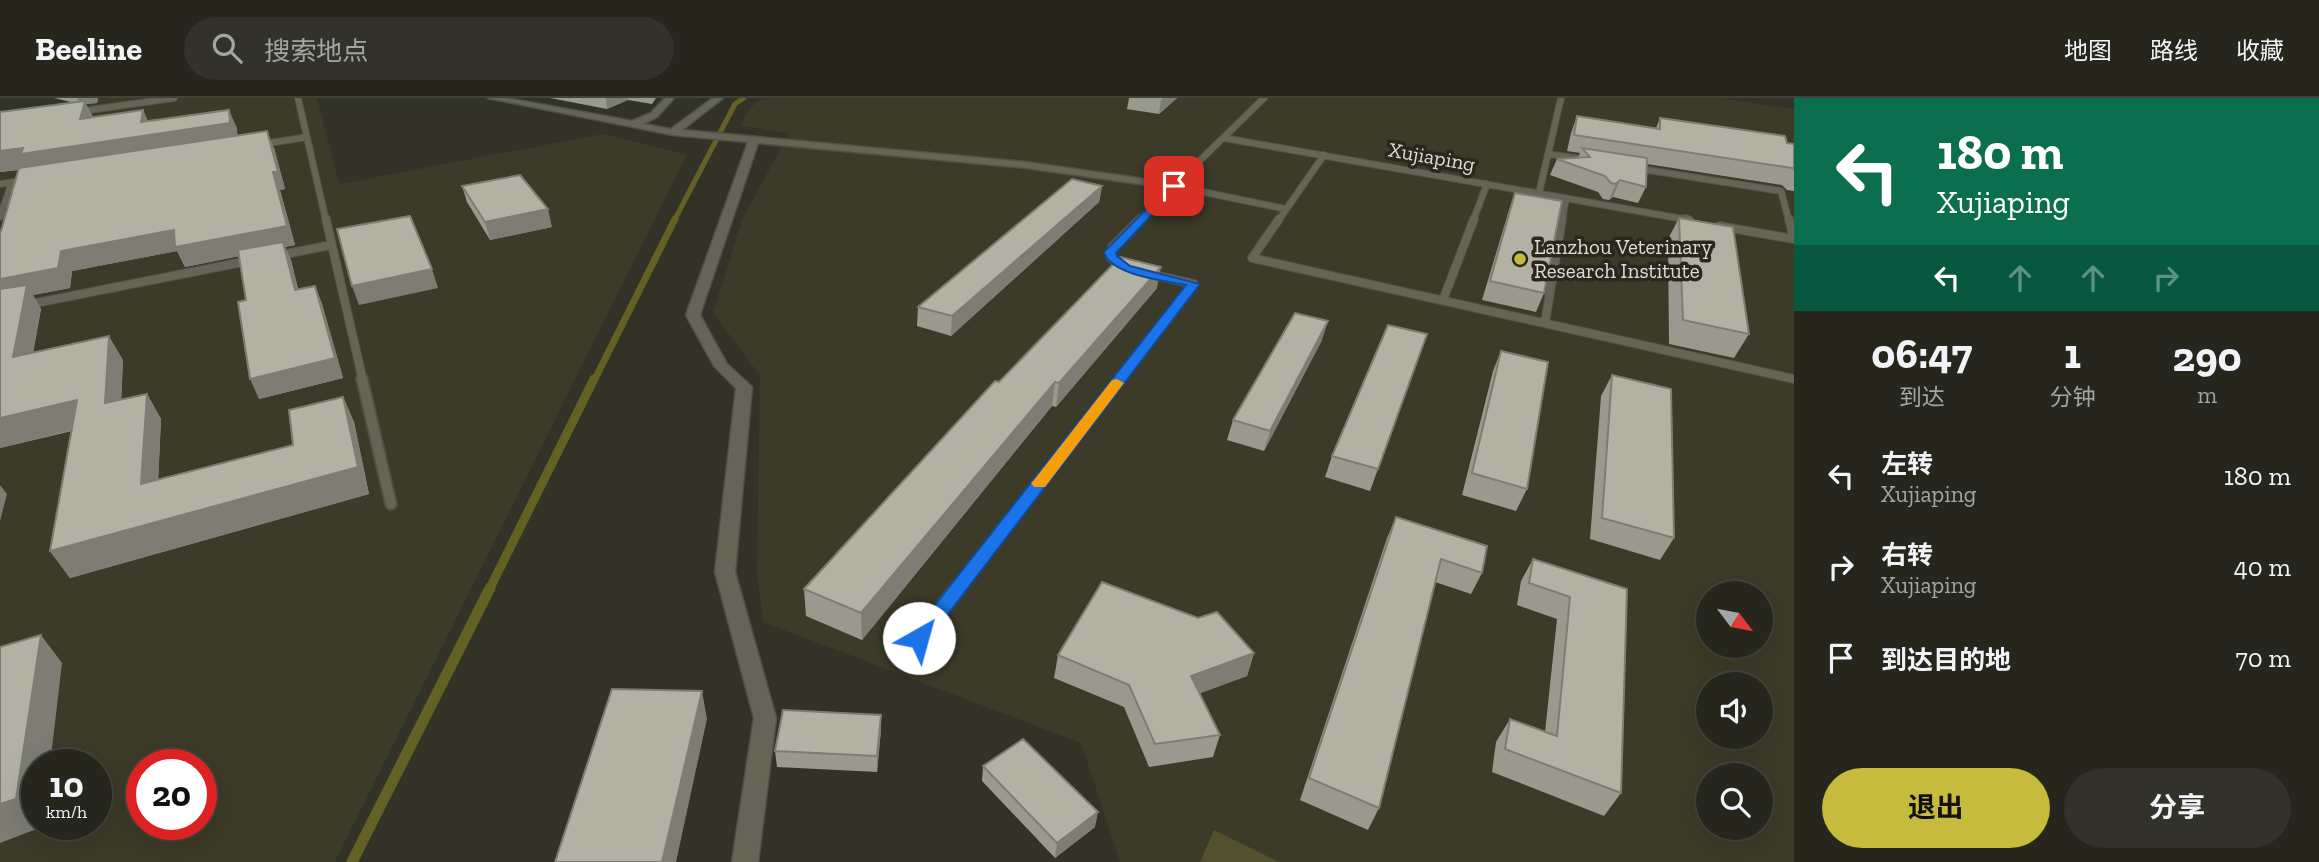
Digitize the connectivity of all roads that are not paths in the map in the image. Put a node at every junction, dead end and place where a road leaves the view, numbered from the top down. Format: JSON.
{"nodes":[{"id":1,"x":174,"y":98,"type":"edge"},
{"id":2,"x":298,"y":98,"type":"edge"},
{"id":3,"x":492,"y":98,"type":"edge"},
{"id":4,"x":670,"y":98,"type":"edge"},
{"id":5,"x":719,"y":98,"type":"edge"},
{"id":6,"x":1264,"y":98,"type":"edge"},
{"id":7,"x":1561,"y":98,"type":"edge"},
{"id":8,"x":64,"y":113,"type":"edge"},
{"id":9,"x":632,"y":125,"type":"junction"},
{"id":10,"x":673,"y":132,"type":"junction"},
{"id":11,"x":307,"y":137,"type":"junction"},
{"id":12,"x":745,"y":138,"type":"junction"},
{"id":13,"x":1224,"y":138,"type":"junction"},
{"id":14,"x":253,"y":145,"type":"edge"},
{"id":15,"x":1548,"y":154,"type":"junction"},
{"id":16,"x":1324,"y":155,"type":"junction"},
{"id":17,"x":1603,"y":163,"type":"edge"},
{"id":18,"x":1630,"y":167,"type":"edge"},
{"id":19,"x":39,"y":178,"type":"edge"},
{"id":20,"x":12,"y":182,"type":"junction"},
{"id":21,"x":0,"y":184,"type":"edge"},
{"id":22,"x":1487,"y":184,"type":"junction"},
{"id":23,"x":1174,"y":186,"type":"junction"},
{"id":24,"x":1539,"y":193,"type":"junction"},
{"id":25,"x":1566,"y":198,"type":"junction"},
{"id":26,"x":1286,"y":209,"type":"junction"},
{"id":27,"x":0,"y":216,"type":"edge"},
{"id":28,"x":1700,"y":222,"type":"edge"},
{"id":29,"x":1713,"y":225,"type":"edge"},
{"id":30,"x":1794,"y":239,"type":"edge"},
{"id":31,"x":331,"y":244,"type":"junction"},
{"id":32,"x":1443,"y":300,"type":"junction"},
{"id":33,"x":0,"y":310,"type":"edge"},
{"id":34,"x":1545,"y":323,"type":"junction"},
{"id":35,"x":1794,"y":379,"type":"edge"},
{"id":36,"x":391,"y":504,"type":"dead end"},
{"id":37,"x":919,"y":638,"type":"dead end"},
{"id":38,"x":745,"y":862,"type":"edge"}],
"edges":[{"from":1,"to":8,"type":"lane"},
{"from":2,"to":11,"type":"lane"},
{"from":3,"to":9,"type":"street"},
{"from":4,"to":9,"type":"street"},
{"from":5,"to":10,"type":"street"},
{"from":6,"to":13,"type":"lane"},
{"from":7,"to":15,"type":"lane"},
{"from":9,"to":10,"type":"street"},
{"from":10,"to":12,"type":"street"},
{"from":11,"to":14,"type":"lane"},
{"from":11,"to":31,"type":"lane"},
{"from":12,"to":23,"type":"street"},
{"from":12,"to":38,"type":"street"},
{"from":13,"to":16,"type":"lane","name":"Xujiaping"},
{"from":13,"to":23,"type":"lane"},
{"from":15,"to":17,"type":"lane"},
{"from":15,"to":24,"type":"lane"},
{"from":16,"to":22,"type":"lane","name":"Xujiaping"},
{"from":16,"to":26,"type":"lane"},
{"from":18,"to":30,"type":"lane"},
{"from":19,"to":20,"type":"lane"},
{"from":20,"to":21,"type":"lane"},
{"from":20,"to":27,"type":"lane"},
{"from":22,"to":24,"type":"lane","name":"Xujiaping"},
{"from":22,"to":32,"type":"lane"},
{"from":23,"to":26,"type":"lane"},
{"from":23,"to":37,"type":"lane"},
{"from":24,"to":25,"type":"lane","name":"Xujiaping"},
{"from":25,"to":28,"type":"lane","name":"Xujiaping"},
{"from":25,"to":34,"type":"lane"},
{"from":26,"to":32,"type":"lane"},
{"from":29,"to":30,"type":"lane"},
{"from":31,"to":33,"type":"lane"},
{"from":31,"to":36,"type":"lane"},
{"from":32,"to":34,"type":"lane"},
{"from":34,"to":35,"type":"lane"}]}
